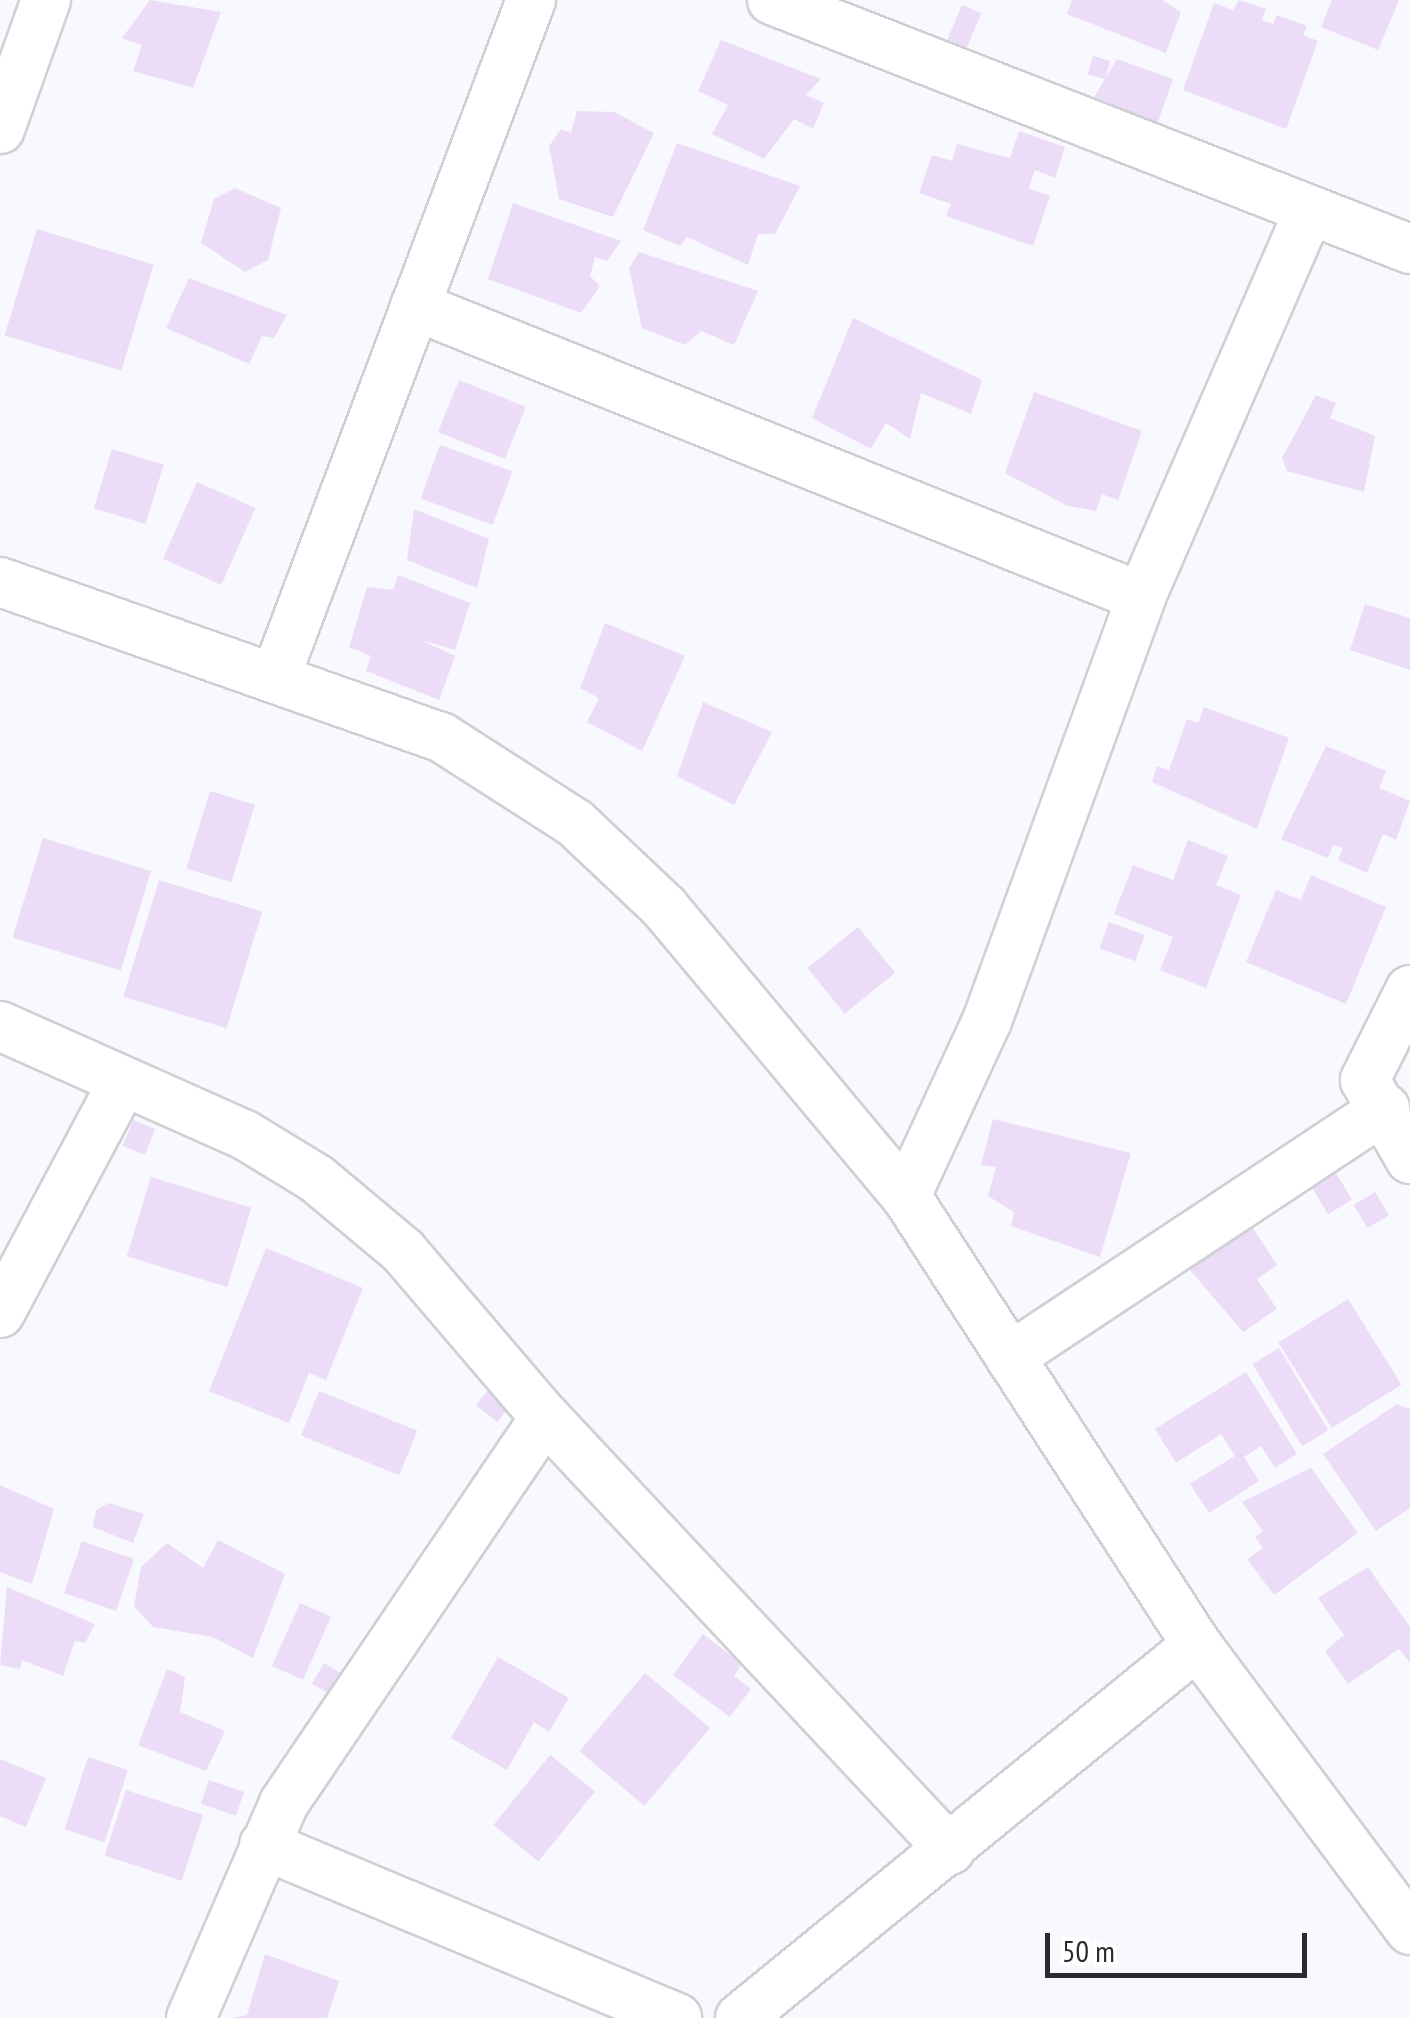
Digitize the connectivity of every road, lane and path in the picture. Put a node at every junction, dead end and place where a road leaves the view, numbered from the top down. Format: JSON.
{"nodes":[{"id":1,"x":46,"y":0,"type":"edge"},
{"id":2,"x":530,"y":0,"type":"edge"},
{"id":3,"x":772,"y":0,"type":"edge"},
{"id":4,"x":0,"y":128,"type":"edge"},
{"id":5,"x":1310,"y":210,"type":"junction"},
{"id":6,"x":1410,"y":249,"type":"edge"},
{"id":7,"x":415,"y":306,"type":"junction"},
{"id":8,"x":0,"y":582,"type":"edge"},
{"id":9,"x":1141,"y":597,"type":"junction"},
{"id":10,"x":277,"y":674,"type":"junction"},
{"id":11,"x":1410,"y":990,"type":"edge"},
{"id":12,"x":0,"y":1026,"type":"edge"},
{"id":13,"x":122,"y":1082,"type":"junction"},
{"id":14,"x":1385,"y":1109,"type":"junction"},
{"id":15,"x":1410,"y":1159,"type":"edge"},
{"id":16,"x":906,"y":1196,"type":"junction"},
{"id":17,"x":0,"y":1313,"type":"edge"},
{"id":18,"x":1010,"y":1357,"type":"junction"},
{"id":19,"x":545,"y":1417,"type":"junction"},
{"id":20,"x":1197,"y":1645,"type":"junction"},
{"id":21,"x":264,"y":1845,"type":"junction"},
{"id":22,"x":950,"y":1850,"type":"junction"},
{"id":23,"x":1402,"y":1902,"type":"edge"},
{"id":24,"x":191,"y":2018,"type":"edge"},
{"id":25,"x":677,"y":2018,"type":"edge"},
{"id":26,"x":740,"y":2018,"type":"edge"}],
"edges":[{"from":1,"to":4,"type":"street"},
{"from":2,"to":7,"type":"street"},
{"from":3,"to":5,"type":"street"},
{"from":5,"to":6,"type":"street"},
{"from":5,"to":9,"type":"street"},
{"from":7,"to":9,"type":"street"},
{"from":7,"to":10,"type":"street"},
{"from":8,"to":10,"type":"street"},
{"from":9,"to":16,"type":"street"},
{"from":10,"to":16,"type":"street"},
{"from":11,"to":14,"type":"street"},
{"from":12,"to":13,"type":"street"},
{"from":13,"to":17,"type":"street"},
{"from":13,"to":19,"type":"street"},
{"from":14,"to":15,"type":"street"},
{"from":14,"to":18,"type":"street"},
{"from":16,"to":18,"type":"street"},
{"from":18,"to":20,"type":"street"},
{"from":19,"to":21,"type":"street"},
{"from":19,"to":22,"type":"street"},
{"from":20,"to":22,"type":"street"},
{"from":20,"to":23,"type":"street"},
{"from":21,"to":24,"type":"street"},
{"from":21,"to":25,"type":"street"},
{"from":22,"to":26,"type":"street"}]}
